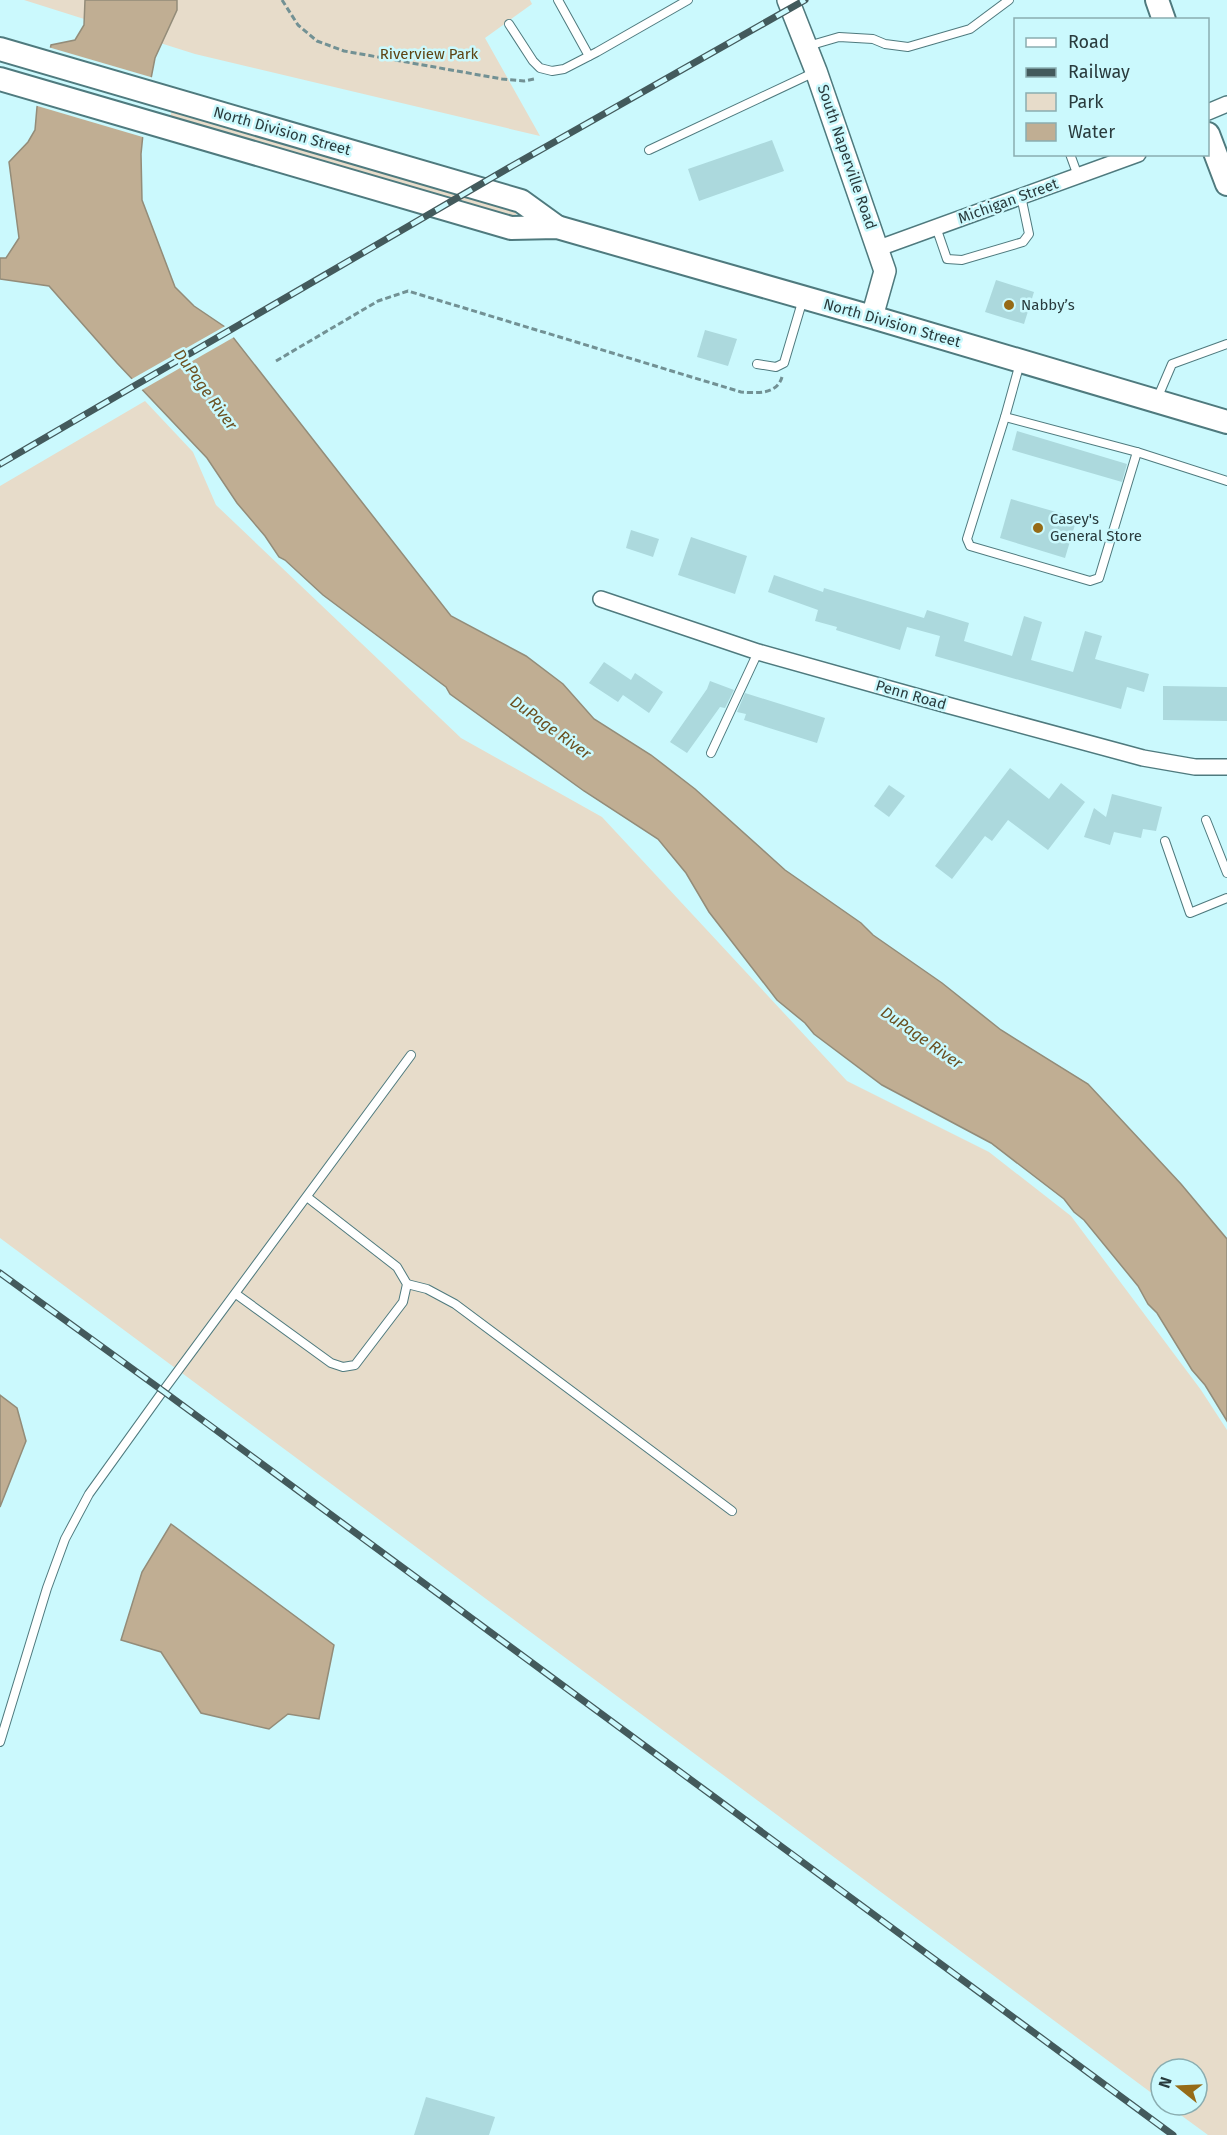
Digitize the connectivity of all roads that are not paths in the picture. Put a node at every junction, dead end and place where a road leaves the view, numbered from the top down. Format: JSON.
{"nodes":[{"id":1,"x":558,"y":0,"type":"edge"},
{"id":2,"x":688,"y":0,"type":"edge"},
{"id":3,"x":788,"y":0,"type":"edge"},
{"id":4,"x":1009,"y":0,"type":"edge"},
{"id":5,"x":1157,"y":0,"type":"edge"},
{"id":6,"x":1163,"y":18,"type":"edge"},
{"id":7,"x":509,"y":24,"type":"dead end"},
{"id":8,"x":806,"y":47,"type":"junction"},
{"id":9,"x":0,"y":49,"type":"edge"},
{"id":10,"x":589,"y":56,"type":"junction"},
{"id":11,"x":816,"y":71,"type":"junction"},
{"id":12,"x":0,"y":79,"type":"edge"},
{"id":13,"x":1227,"y":104,"type":"edge"},
{"id":14,"x":1209,"y":112,"type":"edge"},
{"id":15,"x":1209,"y":137,"type":"edge"},
{"id":16,"x":649,"y":150,"type":"dead end"},
{"id":17,"x":1071,"y":156,"type":"edge"},
{"id":18,"x":1133,"y":156,"type":"edge"},
{"id":19,"x":1078,"y":176,"type":"junction"},
{"id":20,"x":1227,"y":184,"type":"edge"},
{"id":21,"x":1021,"y":196,"type":"junction"},
{"id":22,"x":557,"y":227,"type":"junction"},
{"id":23,"x":936,"y":227,"type":"junction"},
{"id":24,"x":879,"y":248,"type":"junction"},
{"id":25,"x":804,"y":298,"type":"junction"},
{"id":26,"x":872,"y":317,"type":"junction"},
{"id":27,"x":1227,"y":344,"type":"edge"},
{"id":28,"x":1020,"y":361,"type":"junction"},
{"id":29,"x":757,"y":364,"type":"dead end"},
{"id":30,"x":1156,"y":400,"type":"junction"},
{"id":31,"x":1005,"y":417,"type":"junction"},
{"id":32,"x":1227,"y":422,"type":"edge"},
{"id":33,"x":1137,"y":452,"type":"junction"},
{"id":34,"x":1227,"y":481,"type":"edge"},
{"id":35,"x":601,"y":599,"type":"dead end"},
{"id":36,"x":758,"y":652,"type":"junction"},
{"id":37,"x":711,"y":753,"type":"dead end"},
{"id":38,"x":1227,"y":767,"type":"edge"},
{"id":39,"x":1206,"y":820,"type":"dead end"},
{"id":40,"x":1164,"y":841,"type":"dead end"},
{"id":41,"x":1227,"y":873,"type":"edge"},
{"id":42,"x":1227,"y":898,"type":"edge"},
{"id":43,"x":411,"y":1055,"type":"dead end"},
{"id":44,"x":307,"y":1197,"type":"junction"},
{"id":45,"x":407,"y":1284,"type":"junction"},
{"id":46,"x":236,"y":1294,"type":"junction"},
{"id":47,"x":732,"y":1511,"type":"dead end"},
{"id":48,"x":0,"y":1742,"type":"edge"}],
"edges":[{"from":1,"to":10,"type":"lane"},
{"from":2,"to":10,"type":"lane"},
{"from":3,"to":8,"type":"main road","name":"South Naperville Road"},
{"from":4,"to":8,"type":"lane"},
{"from":5,"to":6,"type":"main road"},
{"from":7,"to":10,"type":"lane"},
{"from":8,"to":11,"type":"main road","name":"South Naperville Road"},
{"from":9,"to":22,"type":"main road","name":"North Division Street"},
{"from":11,"to":16,"type":"lane"},
{"from":11,"to":24,"type":"main road","name":"South Naperville Road"},
{"from":12,"to":22,"type":"main road","name":"North Division Street"},
{"from":13,"to":14,"type":"street"},
{"from":15,"to":20,"type":"main road"},
{"from":17,"to":19,"type":"lane"},
{"from":18,"to":19,"type":"street","name":"Michigan Street"},
{"from":19,"to":21,"type":"street","name":"Michigan Street"},
{"from":21,"to":23,"type":"street","name":"Michigan Street"},
{"from":21,"to":23,"type":"lane"},
{"from":22,"to":25,"type":"main road","name":"North Division Street"},
{"from":23,"to":24,"type":"street","name":"Michigan Street"},
{"from":24,"to":26,"type":"main road","name":"South Naperville Road"},
{"from":25,"to":26,"type":"main road","name":"North Division Street"},
{"from":25,"to":29,"type":"lane"},
{"from":26,"to":28,"type":"main road","name":"North Division Street"},
{"from":27,"to":30,"type":"lane"},
{"from":28,"to":30,"type":"main road","name":"North Division Street"},
{"from":28,"to":31,"type":"lane"},
{"from":30,"to":32,"type":"main road","name":"North Division Street"},
{"from":31,"to":33,"type":"lane"},
{"from":31,"to":33,"type":"lane"},
{"from":33,"to":34,"type":"lane"},
{"from":35,"to":36,"type":"street","name":"Penn Road"},
{"from":36,"to":37,"type":"lane"},
{"from":36,"to":38,"type":"street","name":"Penn Road"},
{"from":39,"to":41,"type":"lane"},
{"from":40,"to":42,"type":"lane"},
{"from":43,"to":44,"type":"lane"},
{"from":44,"to":45,"type":"lane"},
{"from":44,"to":46,"type":"lane"},
{"from":45,"to":46,"type":"lane"},
{"from":45,"to":47,"type":"lane"},
{"from":46,"to":48,"type":"lane"}]}
